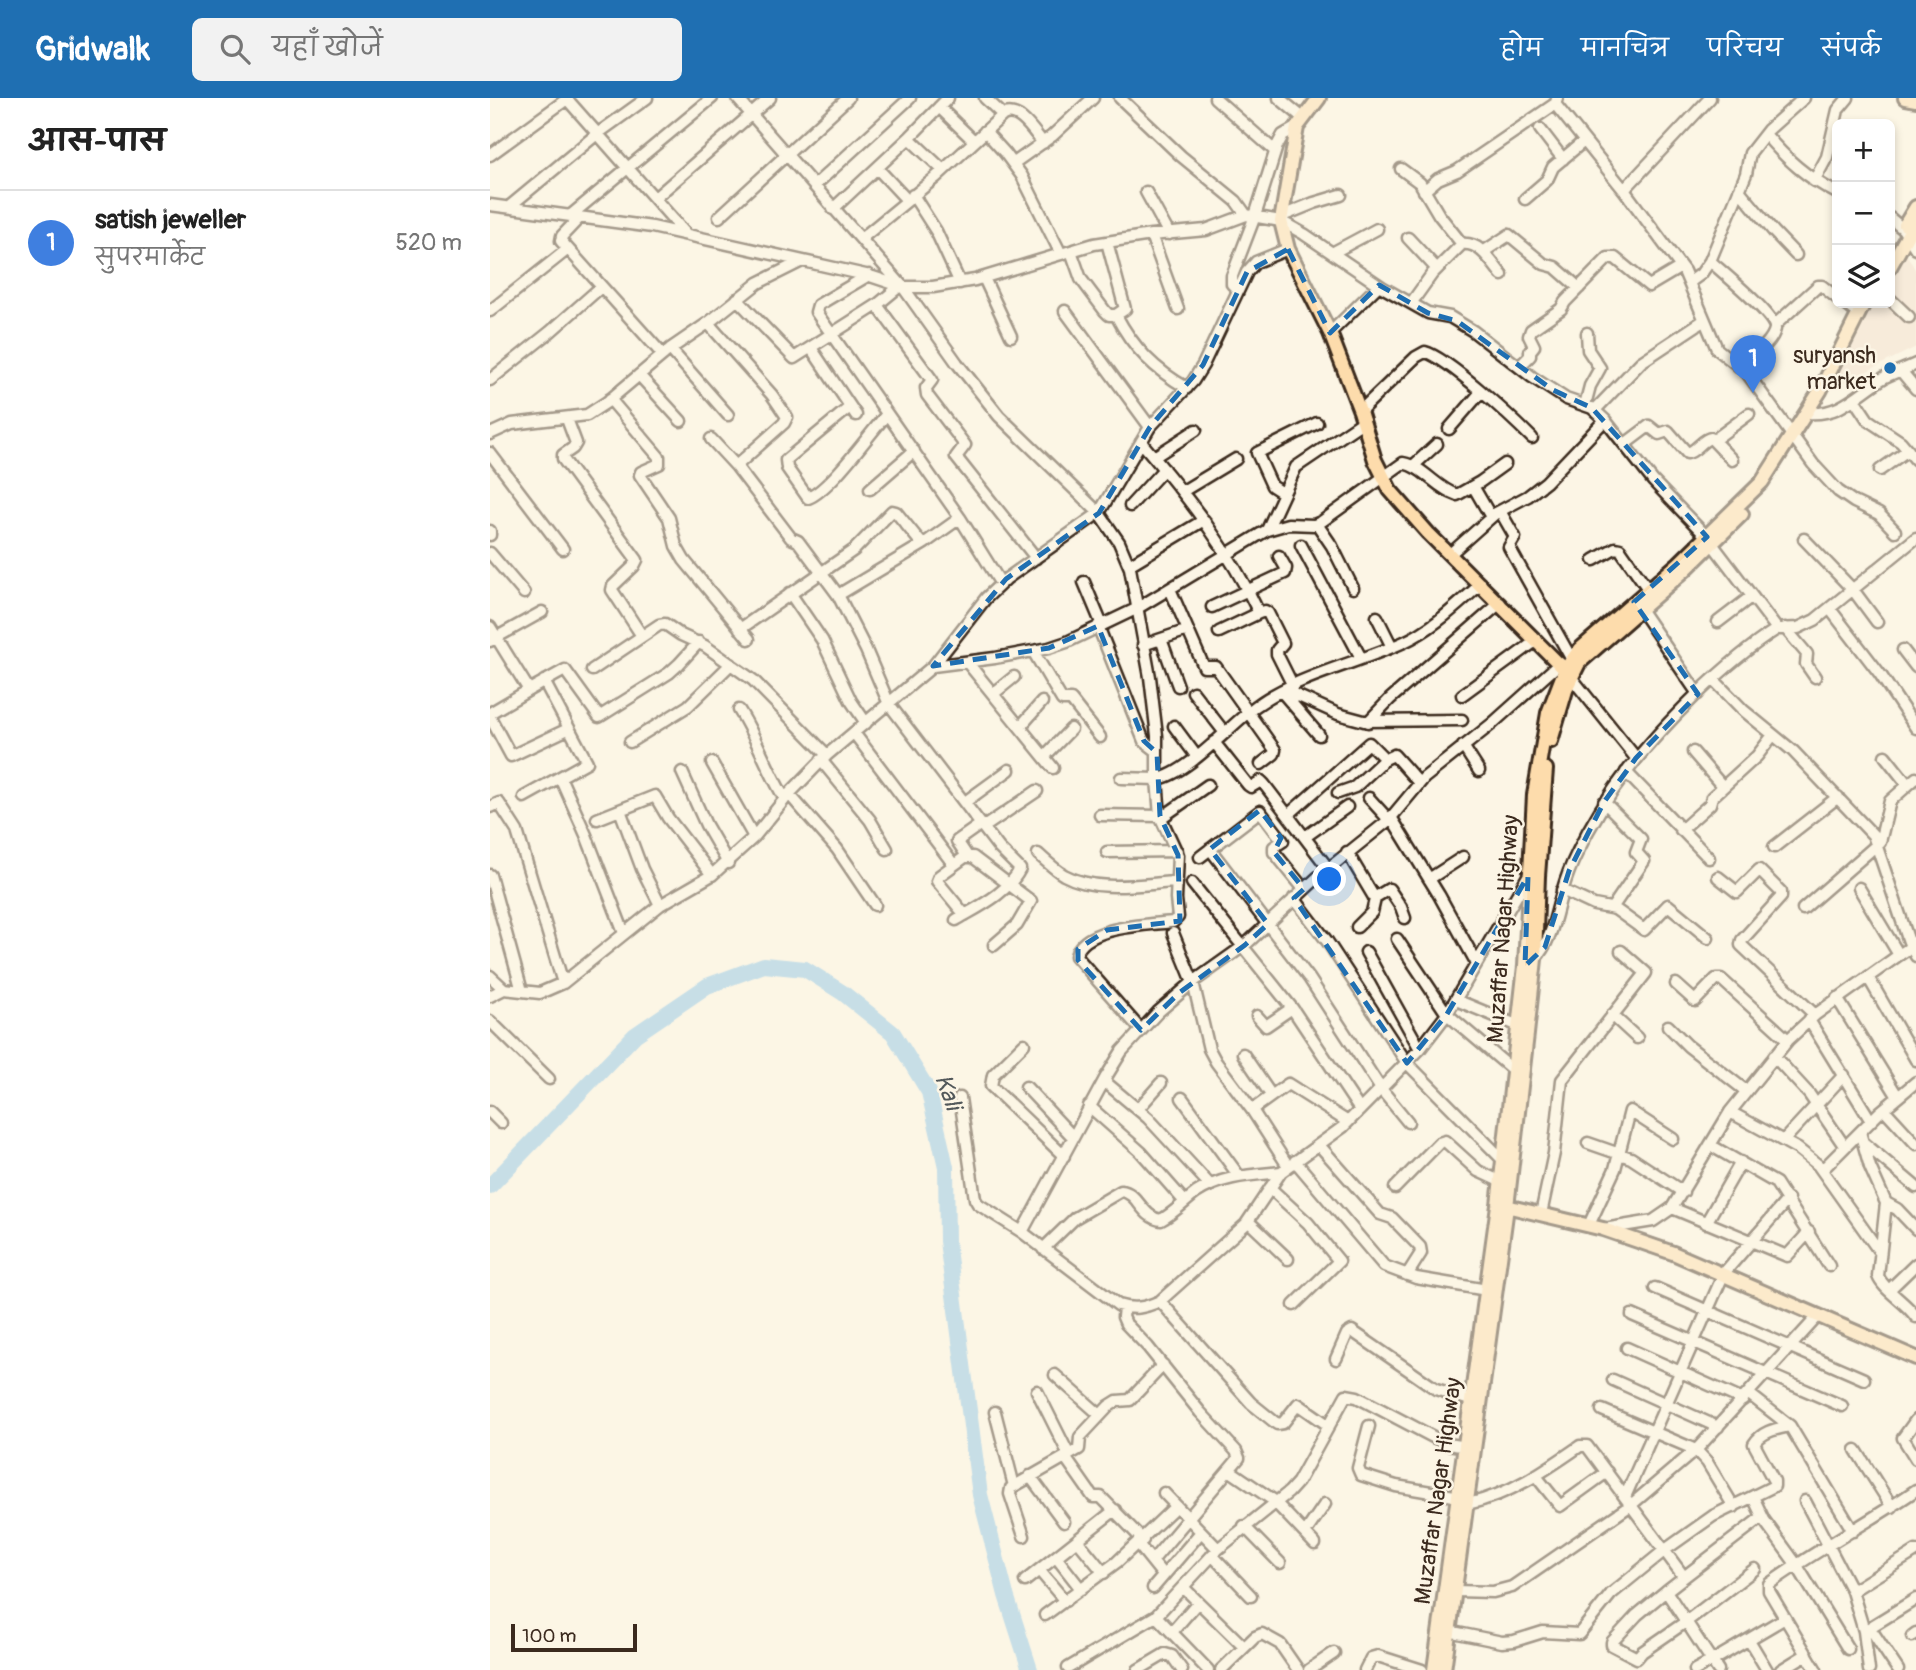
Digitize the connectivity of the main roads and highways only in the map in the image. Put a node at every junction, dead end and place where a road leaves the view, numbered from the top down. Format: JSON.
{"nodes":[{"id":1,"x":1319,"y":98,"type":"edge"},
{"id":2,"x":1905,"y":98,"type":"edge"},
{"id":3,"x":1916,"y":100,"type":"edge"},
{"id":4,"x":1916,"y":207,"type":"edge"},
{"id":5,"x":1916,"y":220,"type":"edge"},
{"id":6,"x":1905,"y":232,"type":"junction"},
{"id":7,"x":1895,"y":246,"type":"edge"},
{"id":8,"x":1895,"y":255,"type":"edge"},
{"id":9,"x":1861,"y":308,"type":"edge"},
{"id":10,"x":1868,"y":308,"type":"edge"},
{"id":11,"x":1811,"y":414,"type":"junction"},
{"id":12,"x":1710,"y":541,"type":"junction"},
{"id":13,"x":1567,"y":667,"type":"junction"},
{"id":14,"x":1530,"y":963,"type":"junction"},
{"id":15,"x":1505,"y":1184,"type":"junction"},
{"id":16,"x":1503,"y":1206,"type":"junction"},
{"id":17,"x":1916,"y":1358,"type":"edge"},
{"id":18,"x":1464,"y":1500,"type":"junction"},
{"id":19,"x":1445,"y":1630,"type":"junction"},
{"id":20,"x":1434,"y":1670,"type":"edge"},
{"id":21,"x":1444,"y":1670,"type":"edge"}],
"edges":[{"from":1,"to":13,"type":"main road"},
{"from":2,"to":3,"type":"main road"},
{"from":4,"to":6,"type":"main road"},
{"from":5,"to":6,"type":"main road"},
{"from":6,"to":7,"type":"main road"},
{"from":6,"to":8,"type":"main road"},
{"from":9,"to":11,"type":"main road","name":"Muzaffar Nagar Highway"},
{"from":10,"to":11,"type":"main road","name":"Muzaffar Nagar Highway"},
{"from":11,"to":12,"type":"main road","name":"Muzaffar Nagar Highway"},
{"from":12,"to":13,"type":"main road","name":"Muzaffar Nagar Highway"},
{"from":12,"to":13,"type":"main road","name":"Muzaffar Nagar Highway"},
{"from":13,"to":14,"type":"main road","name":"Muzaffar Nagar Highway"},
{"from":13,"to":14,"type":"main road","name":"Muzaffar Nagar Highway"},
{"from":14,"to":15,"type":"main road","name":"Muzaffar Nagar Highway"},
{"from":14,"to":15,"type":"main road","name":"Muzaffar Nagar Highway"},
{"from":15,"to":16,"type":"main road","name":"Muzaffar Nagar Highway"},
{"from":16,"to":17,"type":"main road"},
{"from":16,"to":18,"type":"main road","name":"Muzaffar Nagar Highway"},
{"from":16,"to":18,"type":"main road","name":"Muzaffar Nagar Highway"},
{"from":18,"to":19,"type":"main road","name":"Muzaffar Nagar Highway"},
{"from":18,"to":19,"type":"main road","name":"Muzaffar Nagar Highway"},
{"from":19,"to":20,"type":"main road","name":"Muzaffar Nagar Highway"},
{"from":19,"to":21,"type":"main road","name":"Muzaffar Nagar Highway"}]}
